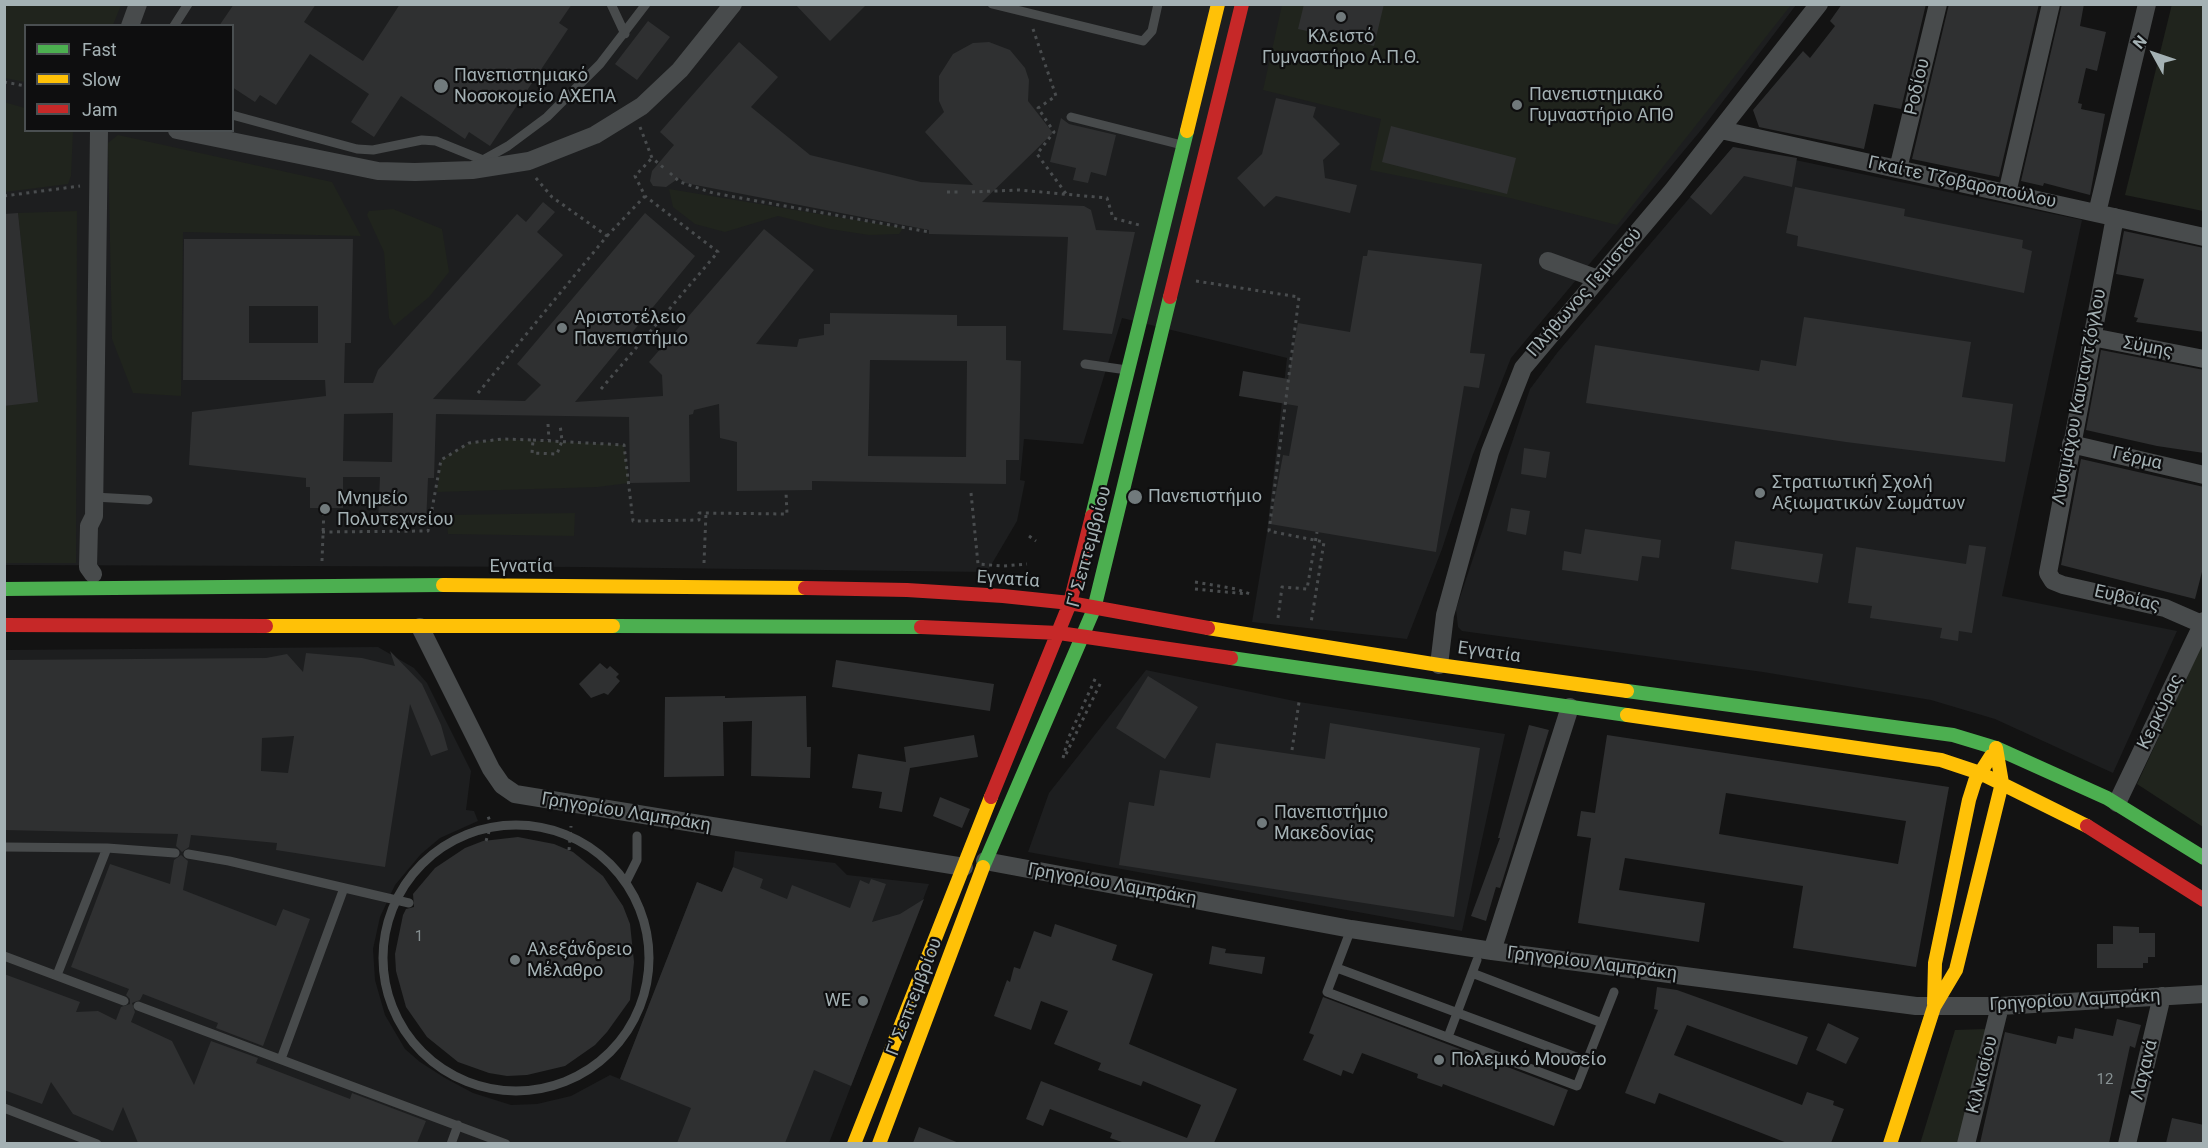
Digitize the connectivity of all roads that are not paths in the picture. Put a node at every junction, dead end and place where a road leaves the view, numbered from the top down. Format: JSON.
{"nodes":[{"id":1,"x":138,"y":4,"type":"edge"},
{"id":2,"x":188,"y":4,"type":"edge"},
{"id":3,"x":611,"y":4,"type":"edge"},
{"id":4,"x":646,"y":4,"type":"edge"},
{"id":5,"x":733,"y":4,"type":"edge"},
{"id":6,"x":992,"y":4,"type":"edge"},
{"id":7,"x":1158,"y":4,"type":"edge"},
{"id":8,"x":1218,"y":4,"type":"edge"},
{"id":9,"x":1242,"y":4,"type":"edge"},
{"id":10,"x":1819,"y":4,"type":"edge"},
{"id":11,"x":1938,"y":4,"type":"edge"},
{"id":12,"x":2051,"y":4,"type":"edge"},
{"id":13,"x":2147,"y":4,"type":"edge"},
{"id":14,"x":131,"y":24,"type":"edge"},
{"id":15,"x":175,"y":24,"type":"edge"},
{"id":16,"x":625,"y":34,"type":"junction"},
{"id":17,"x":234,"y":116,"type":"edge"},
{"id":18,"x":1071,"y":117,"type":"dead end"},
{"id":19,"x":1721,"y":130,"type":"junction"},
{"id":20,"x":99,"y":132,"type":"edge"},
{"id":21,"x":187,"y":132,"type":"edge"},
{"id":22,"x":1184,"y":145,"type":"junction"},
{"id":23,"x":1898,"y":169,"type":"junction"},
{"id":24,"x":2007,"y":193,"type":"junction"},
{"id":25,"x":2097,"y":213,"type":"junction"},
{"id":26,"x":2115,"y":217,"type":"junction"},
{"id":27,"x":2204,"y":237,"type":"edge"},
{"id":28,"x":1548,"y":261,"type":"dead end"},
{"id":29,"x":1598,"y":279,"type":"junction"},
{"id":30,"x":2092,"y":337,"type":"junction"},
{"id":31,"x":2204,"y":358,"type":"edge"},
{"id":32,"x":1085,"y":364,"type":"dead end"},
{"id":33,"x":1130,"y":370,"type":"junction"},
{"id":34,"x":2071,"y":444,"type":"junction"},
{"id":35,"x":2204,"y":474,"type":"edge"},
{"id":36,"x":94,"y":497,"type":"junction"},
{"id":37,"x":148,"y":500,"type":"dead end"},
{"id":38,"x":2049,"y":577,"type":"joint"},
{"id":39,"x":93,"y":580,"type":"junction"},
{"id":40,"x":4,"y":589,"type":"edge"},
{"id":41,"x":1070,"y":603,"type":"junction"},
{"id":42,"x":1094,"y":609,"type":"junction"},
{"id":43,"x":2203,"y":623,"type":"edge"},
{"id":44,"x":4,"y":625,"type":"edge"},
{"id":45,"x":420,"y":627,"type":"junction"},
{"id":46,"x":1059,"y":633,"type":"junction"},
{"id":47,"x":1082,"y":636,"type":"junction"},
{"id":48,"x":1439,"y":665,"type":"junction"},
{"id":49,"x":1570,"y":707,"type":"junction"},
{"id":50,"x":1996,"y":748,"type":"junction"},
{"id":51,"x":1980,"y":772,"type":"junction"},
{"id":52,"x":2002,"y":783,"type":"junction"},
{"id":53,"x":2117,"y":803,"type":"junction"},
{"id":54,"x":637,"y":836,"type":"dead end"},
{"id":55,"x":4,"y":847,"type":"edge"},
{"id":56,"x":107,"y":848,"type":"junction"},
{"id":57,"x":175,"y":853,"type":"dead end"},
{"id":58,"x":188,"y":854,"type":"dead end"},
{"id":59,"x":2204,"y":858,"type":"edge"},
{"id":60,"x":985,"y":861,"type":"junction"},
{"id":61,"x":964,"y":867,"type":"junction"},
{"id":62,"x":626,"y":882,"type":"junction"},
{"id":63,"x":344,"y":888,"type":"junction"},
{"id":64,"x":397,"y":900,"type":"junction"},
{"id":65,"x":2204,"y":900,"type":"edge"},
{"id":66,"x":409,"y":903,"type":"dead end"},
{"id":67,"x":1351,"y":929,"type":"junction"},
{"id":68,"x":1484,"y":955,"type":"junction"},
{"id":69,"x":4,"y":956,"type":"edge"},
{"id":70,"x":1336,"y":968,"type":"junction"},
{"id":71,"x":1472,"y":973,"type":"junction"},
{"id":72,"x":57,"y":975,"type":"junction"},
{"id":73,"x":1614,"y":992,"type":"dead end"},
{"id":74,"x":2204,"y":994,"type":"edge"},
{"id":75,"x":2163,"y":996,"type":"junction"},
{"id":76,"x":124,"y":1001,"type":"dead end"},
{"id":77,"x":138,"y":1006,"type":"dead end"},
{"id":78,"x":2000,"y":1006,"type":"junction"},
{"id":79,"x":1934,"y":1007,"type":"junction"},
{"id":80,"x":1457,"y":1013,"type":"junction"},
{"id":81,"x":1602,"y":1023,"type":"junction"},
{"id":82,"x":1448,"y":1037,"type":"junction"},
{"id":83,"x":281,"y":1059,"type":"junction"},
{"id":84,"x":1587,"y":1061,"type":"junction"},
{"id":85,"x":4,"y":1108,"type":"edge"},
{"id":86,"x":458,"y":1125,"type":"junction"},
{"id":87,"x":97,"y":1143,"type":"edge"},
{"id":88,"x":451,"y":1143,"type":"edge"},
{"id":89,"x":506,"y":1143,"type":"edge"},
{"id":90,"x":854,"y":1143,"type":"edge"},
{"id":91,"x":879,"y":1143,"type":"edge"},
{"id":92,"x":1890,"y":1143,"type":"edge"},
{"id":93,"x":1966,"y":1143,"type":"edge"},
{"id":94,"x":2127,"y":1143,"type":"edge"}],
"edges":[{"from":1,"to":14,"type":"street"},
{"from":2,"to":15,"type":"lane"},
{"from":3,"to":16,"type":"lane"},
{"from":4,"to":16,"type":"lane"},
{"from":5,"to":21,"type":"street"},
{"from":6,"to":7,"type":"lane"},
{"from":8,"to":22,"type":"main road","name":"Γ' Σεπτεμβρίου"},
{"from":9,"to":42,"type":"main road","name":"Γ' Σεπτεμβρίου"},
{"from":10,"to":19,"type":"street","name":"Πλήθωνος Γεμιστού"},
{"from":11,"to":23,"type":"street","name":"Ροδίου"},
{"from":12,"to":24,"type":"street"},
{"from":13,"to":25,"type":"street"},
{"from":16,"to":17,"type":"lane"},
{"from":18,"to":22,"type":"lane"},
{"from":19,"to":23,"type":"street","name":"Γκαίτε Τζοβαροπούλου"},
{"from":19,"to":29,"type":"street","name":"Πλήθωνος Γεμιστού"},
{"from":20,"to":36,"type":"street"},
{"from":22,"to":33,"type":"main road","name":"Γ' Σεπτεμβρίου"},
{"from":23,"to":24,"type":"street","name":"Γκαίτε Τζοβαροπούλου"},
{"from":24,"to":25,"type":"street","name":"Γκαίτε Τζοβαροπούλου"},
{"from":25,"to":26,"type":"street","name":"Γκαίτε Τζοβαροπούλου"},
{"from":26,"to":27,"type":"street","name":"Γκαίτε Τζοβαροπούλου"},
{"from":26,"to":30,"type":"street","name":"Λυσιμάχου Καυταντζόγλου"},
{"from":28,"to":29,"type":"street"},
{"from":29,"to":48,"type":"street","name":"Πλήθωνος Γεμιστού"},
{"from":30,"to":31,"type":"street","name":"Σύμης"},
{"from":30,"to":34,"type":"street","name":"Λυσιμάχου Καυταντζόγλου"},
{"from":32,"to":33,"type":"lane"},
{"from":33,"to":41,"type":"main road","name":"Γ' Σεπτεμβρίου"},
{"from":34,"to":35,"type":"street","name":"Γέρμα"},
{"from":34,"to":38,"type":"street","name":"Λυσιμάχου Καυταντζόγλου"},
{"from":36,"to":37,"type":"lane"},
{"from":36,"to":39,"type":"street"},
{"from":38,"to":43,"type":"street","name":"Ευβοίας"},
{"from":39,"to":40,"type":"main road","name":"Εγνατία"},
{"from":39,"to":41,"type":"main road","name":"Εγνατία"},
{"from":41,"to":42,"type":"main road","name":"Εγνατία"},
{"from":41,"to":46,"type":"main road","name":"Γ' Σεπτεμβρίου"},
{"from":42,"to":47,"type":"main road","name":"Γ' Σεπτεμβρίου"},
{"from":42,"to":48,"type":"main road","name":"Εγνατία"},
{"from":43,"to":53,"type":"street","name":"Κερκύρας"},
{"from":44,"to":45,"type":"main road"},
{"from":45,"to":46,"type":"main road"},
{"from":45,"to":61,"type":"street","name":"Γρηγορίου Λαμπράκη"},
{"from":46,"to":47,"type":"main road"},
{"from":46,"to":61,"type":"main road","name":"Γ' Σεπτεμβρίου"},
{"from":47,"to":49,"type":"main road"},
{"from":47,"to":60,"type":"main road","name":"Γ' Σεπτεμβρίου"},
{"from":48,"to":50,"type":"main road","name":"Εγνατία"},
{"from":49,"to":51,"type":"main road"},
{"from":49,"to":68,"type":"street"},
{"from":50,"to":51,"type":"main road"},
{"from":50,"to":52,"type":"main road"},
{"from":50,"to":53,"type":"main road","name":"Εγνατία"},
{"from":51,"to":52,"type":"main road"},
{"from":51,"to":79,"type":"main road"},
{"from":52,"to":65,"type":"main road"},
{"from":52,"to":79,"type":"main road"},
{"from":53,"to":59,"type":"main road","name":"Εγνατία"},
{"from":54,"to":62,"type":"lane"},
{"from":55,"to":56,"type":"lane"},
{"from":56,"to":57,"type":"lane"},
{"from":56,"to":72,"type":"lane"},
{"from":58,"to":63,"type":"lane"},
{"from":60,"to":67,"type":"street","name":"Γρηγορίου Λαμπράκη"},
{"from":60,"to":91,"type":"main road","name":"Γ' Σεπτεμβρίου"},
{"from":61,"to":90,"type":"main road","name":"Γ' Σεπτεμβρίου"},
{"from":62,"to":64,"type":"lane"},
{"from":62,"to":64,"type":"lane"},
{"from":63,"to":64,"type":"lane"},
{"from":63,"to":83,"type":"lane"},
{"from":64,"to":66,"type":"lane"},
{"from":67,"to":68,"type":"street","name":"Γρηγορίου Λαμπράκη"},
{"from":67,"to":70,"type":"lane"},
{"from":68,"to":71,"type":"lane"},
{"from":68,"to":79,"type":"street","name":"Γρηγορίου Λαμπράκη"},
{"from":69,"to":72,"type":"lane"},
{"from":70,"to":80,"type":"lane"},
{"from":70,"to":82,"type":"lane"},
{"from":71,"to":80,"type":"lane"},
{"from":71,"to":81,"type":"lane"},
{"from":72,"to":76,"type":"lane"},
{"from":73,"to":81,"type":"lane"},
{"from":74,"to":75,"type":"street","name":"Γρηγορίου Λαμπράκη"},
{"from":75,"to":78,"type":"street","name":"Γρηγορίου Λαμπράκη"},
{"from":75,"to":94,"type":"street","name":"Λαχανά"},
{"from":77,"to":83,"type":"lane"},
{"from":78,"to":79,"type":"street","name":"Γρηγορίου Λαμπράκη"},
{"from":78,"to":93,"type":"street","name":"Κιλκισίου"},
{"from":79,"to":92,"type":"main road"},
{"from":80,"to":82,"type":"lane"},
{"from":80,"to":84,"type":"lane"},
{"from":81,"to":84,"type":"lane"},
{"from":82,"to":84,"type":"lane"},
{"from":83,"to":86,"type":"lane"},
{"from":85,"to":87,"type":"lane"},
{"from":86,"to":88,"type":"lane"},
{"from":86,"to":89,"type":"lane"}]}
